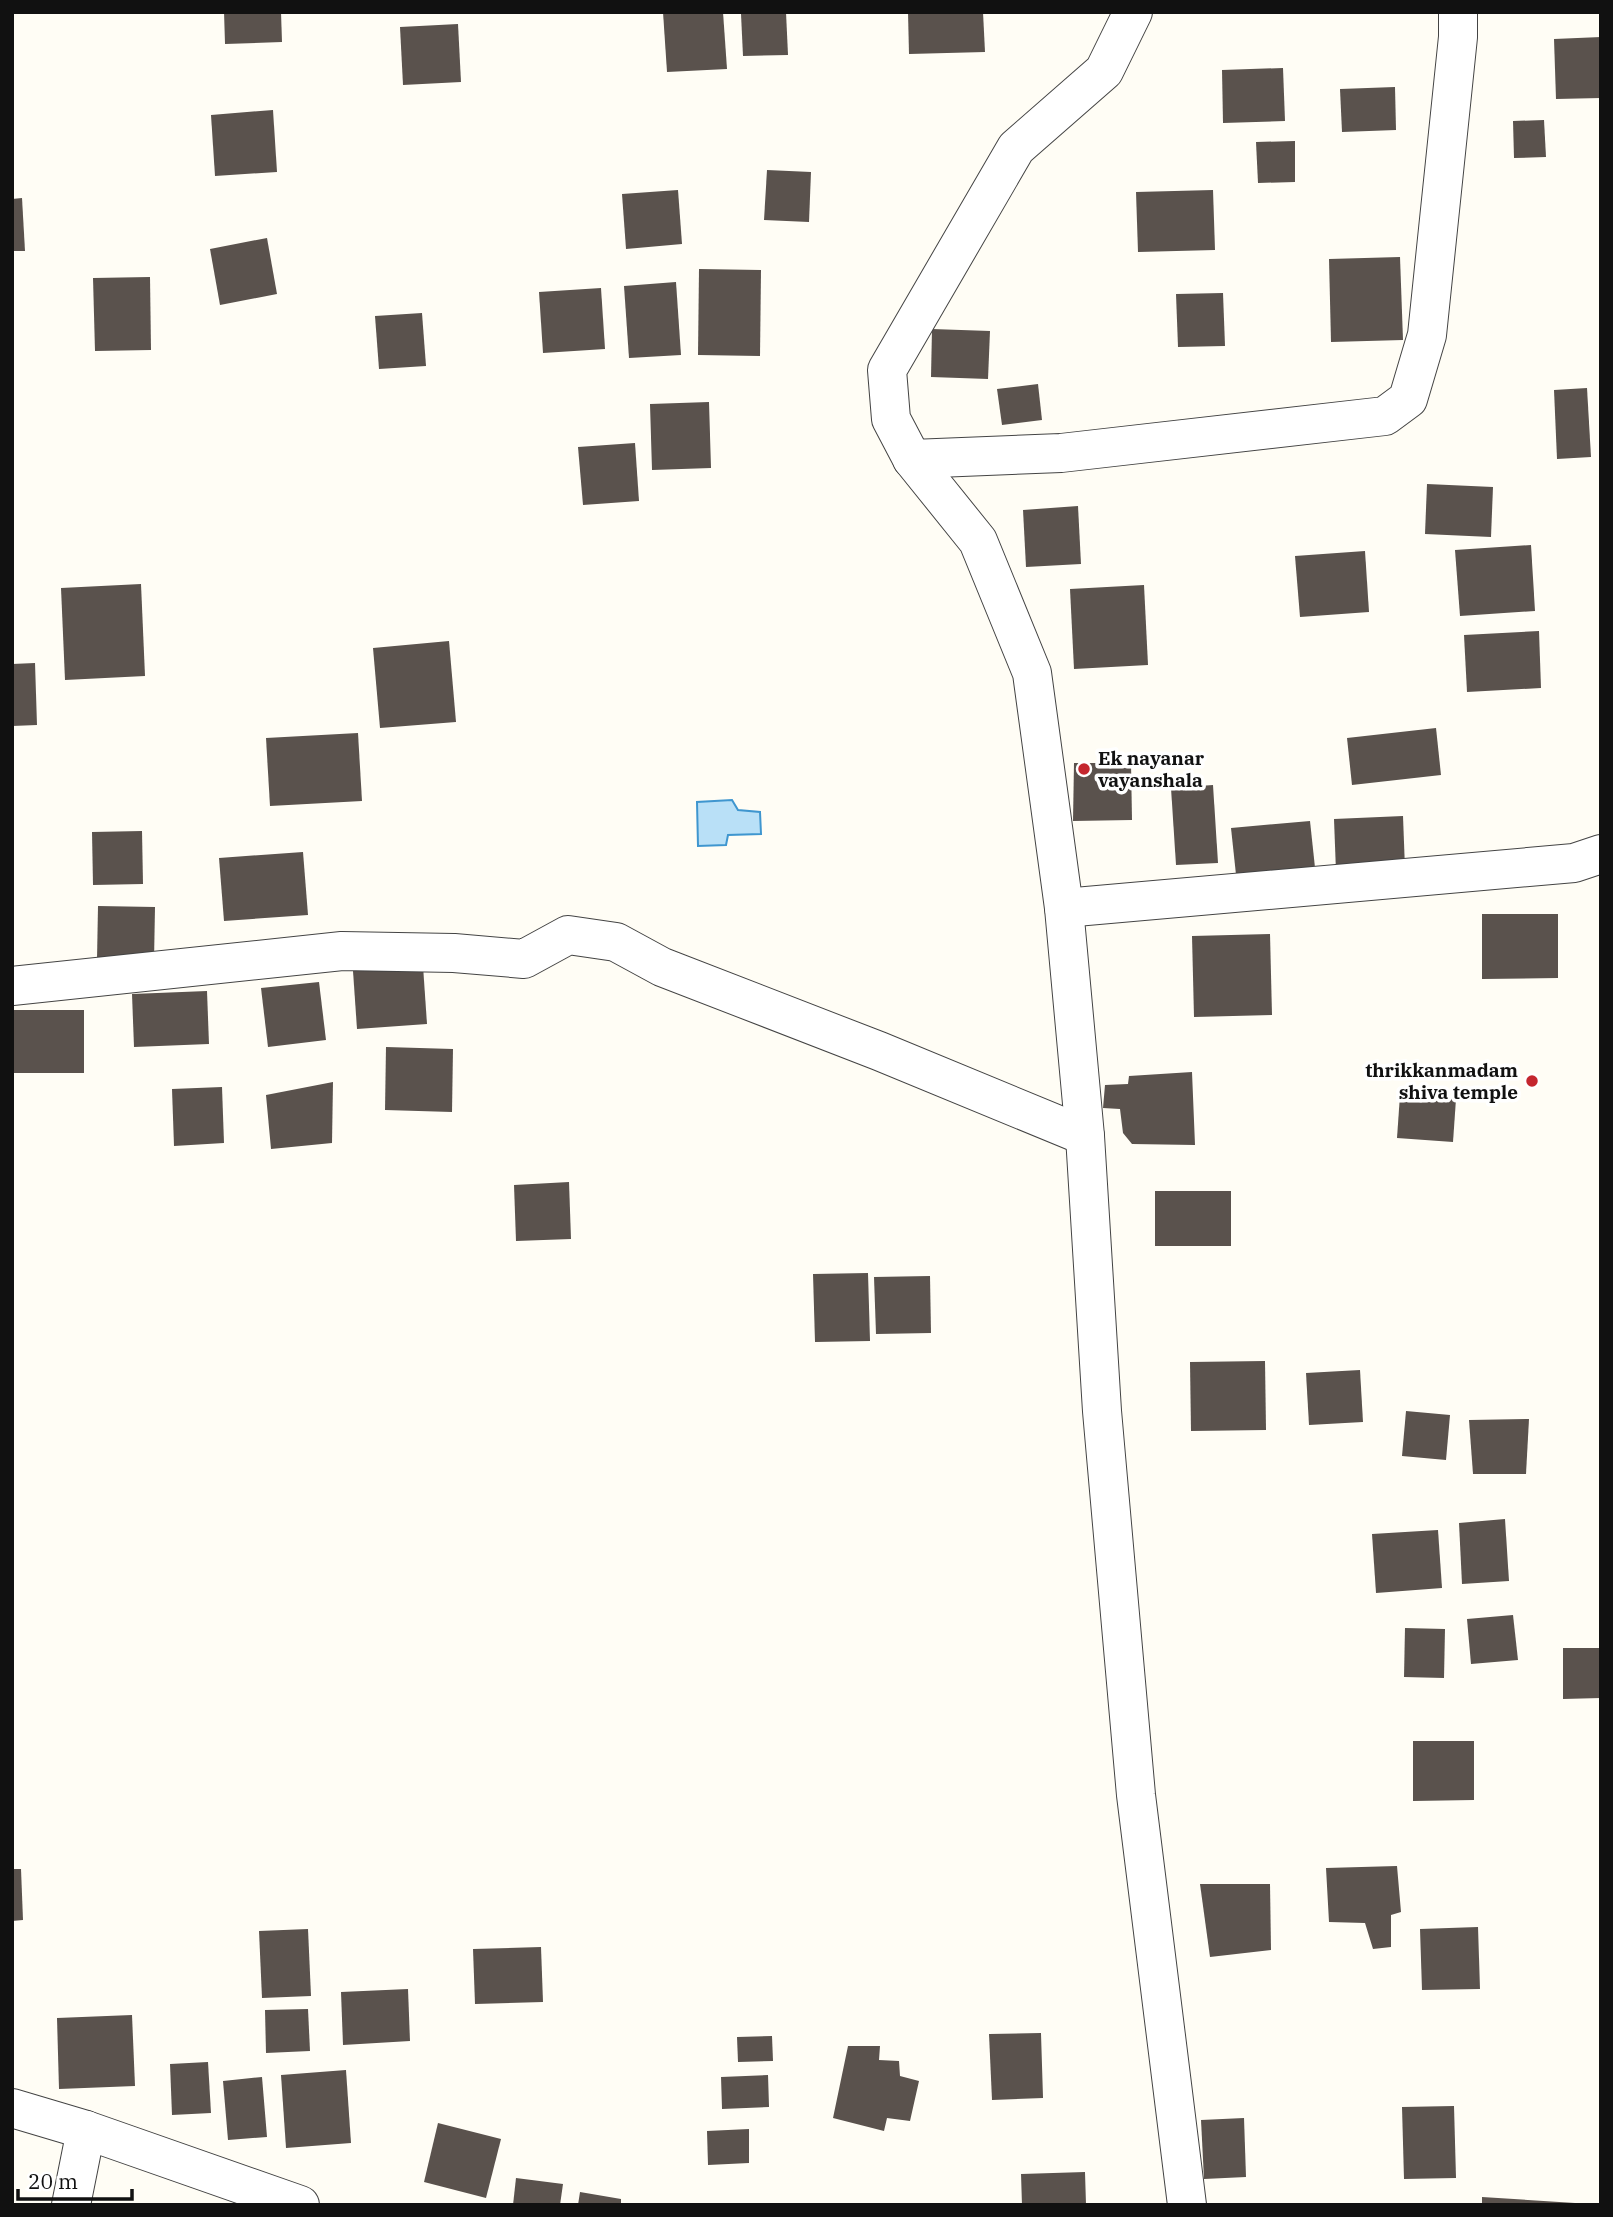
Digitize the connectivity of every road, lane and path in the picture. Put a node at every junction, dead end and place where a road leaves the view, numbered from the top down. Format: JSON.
{"nodes":[{"id":1,"x":1133,"y":12,"type":"edge"},
{"id":2,"x":1458,"y":12,"type":"edge"},
{"id":3,"x":912,"y":459,"type":"junction"},
{"id":4,"x":1601,"y":854,"type":"edge"},
{"id":5,"x":1064,"y":908,"type":"junction"},
{"id":6,"x":12,"y":986,"type":"edge"},
{"id":7,"x":1085,"y":1136,"type":"junction"},
{"id":8,"x":12,"y":2108,"type":"edge"},
{"id":9,"x":86,"y":2130,"type":"junction"},
{"id":10,"x":71,"y":2205,"type":"edge"},
{"id":11,"x":300,"y":2205,"type":"edge"},
{"id":12,"x":1187,"y":2205,"type":"edge"}],
"edges":[{"from":1,"to":3,"type":"street"},
{"from":2,"to":3,"type":"street"},
{"from":3,"to":5,"type":"street"},
{"from":4,"to":5,"type":"street"},
{"from":5,"to":7,"type":"street"},
{"from":6,"to":7,"type":"street"},
{"from":7,"to":12,"type":"street"},
{"from":8,"to":9,"type":"street"},
{"from":9,"to":10,"type":"street"},
{"from":9,"to":11,"type":"street"}]}
